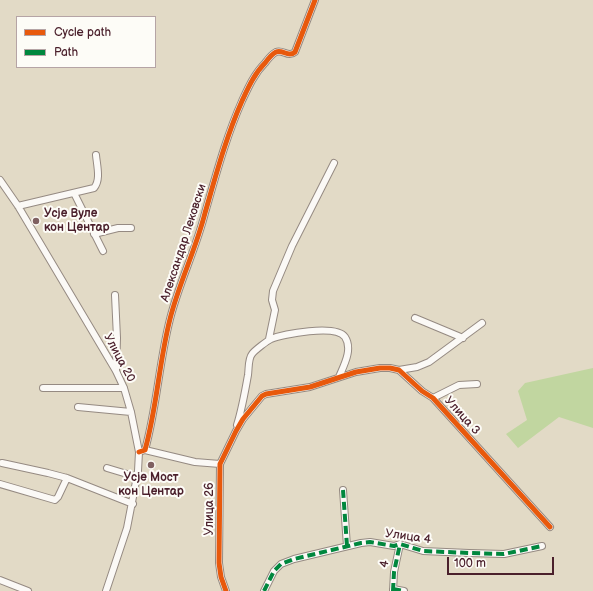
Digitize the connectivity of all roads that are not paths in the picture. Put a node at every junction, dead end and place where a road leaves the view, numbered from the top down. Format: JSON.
{"nodes":[{"id":1,"x":315,"y":0,"type":"edge"},
{"id":2,"x":96,"y":155,"type":"dead end"},
{"id":3,"x":334,"y":163,"type":"dead end"},
{"id":4,"x":0,"y":180,"type":"edge"},
{"id":5,"x":74,"y":193,"type":"junction"},
{"id":6,"x":18,"y":206,"type":"junction"},
{"id":7,"x":131,"y":228,"type":"dead end"},
{"id":8,"x":94,"y":234,"type":"junction"},
{"id":9,"x":103,"y":251,"type":"dead end"},
{"id":10,"x":115,"y":295,"type":"dead end"},
{"id":11,"x":416,"y":318,"type":"dead end"},
{"id":12,"x":482,"y":323,"type":"dead end"},
{"id":13,"x":464,"y":338,"type":"junction"},
{"id":14,"x":269,"y":339,"type":"junction"},
{"id":15,"x":399,"y":370,"type":"junction"},
{"id":16,"x":116,"y":371,"type":"junction"},
{"id":17,"x":339,"y":378,"type":"junction"},
{"id":18,"x":477,"y":384,"type":"dead end"},
{"id":19,"x":43,"y":388,"type":"dead end"},
{"id":20,"x":124,"y":388,"type":"junction"},
{"id":21,"x":433,"y":398,"type":"junction"},
{"id":22,"x":78,"y":406,"type":"dead end"},
{"id":23,"x":130,"y":412,"type":"junction"},
{"id":24,"x":236,"y":431,"type":"junction"},
{"id":25,"x":142,"y":451,"type":"junction"},
{"id":26,"x":2,"y":464,"type":"dead end"},
{"id":27,"x":220,"y":464,"type":"junction"},
{"id":28,"x":108,"y":468,"type":"dead end"},
{"id":29,"x":137,"y":476,"type":"junction"},
{"id":30,"x":66,"y":478,"type":"junction"},
{"id":31,"x":0,"y":484,"type":"edge"},
{"id":32,"x":343,"y":490,"type":"dead end"},
{"id":33,"x":133,"y":504,"type":"junction"},
{"id":34,"x":550,"y":527,"type":"dead end"},
{"id":35,"x":400,"y":544,"type":"junction"},
{"id":36,"x":348,"y":546,"type":"junction"},
{"id":37,"x":542,"y":546,"type":"dead end"},
{"id":38,"x":0,"y":580,"type":"edge"},
{"id":39,"x":393,"y":590,"type":"edge"},
{"id":40,"x":28,"y":591,"type":"edge"},
{"id":41,"x":106,"y":591,"type":"edge"},
{"id":42,"x":226,"y":591,"type":"edge"},
{"id":43,"x":264,"y":591,"type":"edge"},
{"id":44,"x":404,"y":591,"type":"edge"}],
"edges":[{"from":1,"to":25,"type":"street","name":"Александар Лековски"},
{"from":2,"to":5,"type":"street"},
{"from":3,"to":14,"type":"street"},
{"from":4,"to":6,"type":"street","name":"Улица 20"},
{"from":5,"to":6,"type":"street"},
{"from":5,"to":8,"type":"street"},
{"from":6,"to":16,"type":"street","name":"Улица 20"},
{"from":7,"to":8,"type":"street"},
{"from":8,"to":9,"type":"street"},
{"from":10,"to":16,"type":"street"},
{"from":11,"to":13,"type":"street"},
{"from":12,"to":13,"type":"street"},
{"from":13,"to":15,"type":"street"},
{"from":14,"to":17,"type":"street"},
{"from":14,"to":24,"type":"street"},
{"from":15,"to":17,"type":"street"},
{"from":15,"to":21,"type":"street","name":"Улица 3"},
{"from":16,"to":20,"type":"street","name":"Улица 20"},
{"from":17,"to":24,"type":"street"},
{"from":18,"to":21,"type":"street"},
{"from":19,"to":20,"type":"street"},
{"from":20,"to":23,"type":"street","name":"Улица 20"},
{"from":21,"to":34,"type":"street","name":"Улица 3"},
{"from":22,"to":23,"type":"street"},
{"from":23,"to":25,"type":"street","name":"Улица 20"},
{"from":24,"to":27,"type":"street","name":"Улица 26"},
{"from":25,"to":27,"type":"street"},
{"from":25,"to":29,"type":"street","name":"Улица 20"},
{"from":26,"to":30,"type":"street"},
{"from":27,"to":42,"type":"street","name":"Улица 26"},
{"from":28,"to":29,"type":"street"},
{"from":29,"to":33,"type":"street","name":"Улица 20"},
{"from":30,"to":31,"type":"street"},
{"from":30,"to":33,"type":"street"},
{"from":32,"to":36,"type":"street"},
{"from":33,"to":41,"type":"street","name":"Улица 20"},
{"from":35,"to":36,"type":"street","name":"Улица 4"},
{"from":35,"to":37,"type":"street","name":"Улица 4"},
{"from":35,"to":39,"type":"street","name":"4"},
{"from":36,"to":43,"type":"street","name":"Улица 4"},
{"from":38,"to":40,"type":"street"},
{"from":39,"to":44,"type":"street","name":"4"}]}
